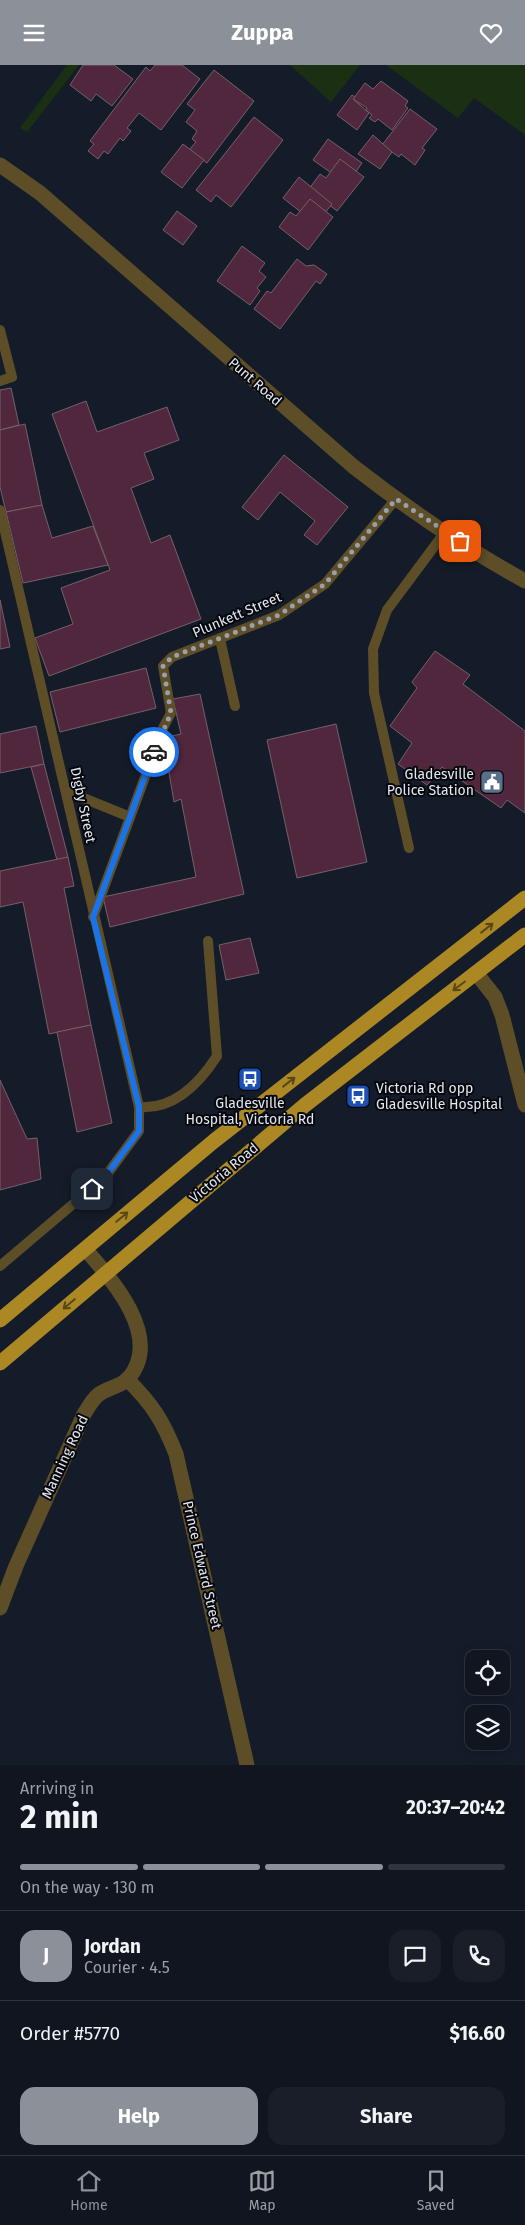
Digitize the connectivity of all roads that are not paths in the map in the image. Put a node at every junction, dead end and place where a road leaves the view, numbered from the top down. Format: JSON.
{"nodes":[{"id":1,"x":0,"y":165,"type":"edge"},
{"id":2,"x":0,"y":331,"type":"edge"},
{"id":3,"x":0,"y":381,"type":"edge"},
{"id":4,"x":396,"y":499,"type":"junction"},
{"id":5,"x":0,"y":509,"type":"edge"},
{"id":6,"x":445,"y":532,"type":"junction"},
{"id":7,"x":525,"y":581,"type":"edge"},
{"id":8,"x":220,"y":639,"type":"junction"},
{"id":9,"x":235,"y":705,"type":"dead end"},
{"id":10,"x":66,"y":791,"type":"junction"},
{"id":11,"x":130,"y":817,"type":"junction"},
{"id":12,"x":409,"y":848,"type":"dead end"},
{"id":13,"x":525,"y":898,"type":"edge"},
{"id":14,"x":93,"y":917,"type":"junction"},
{"id":15,"x":525,"y":935,"type":"edge"},
{"id":16,"x":208,"y":941,"type":"dead end"},
{"id":17,"x":476,"y":973,"type":"junction"},
{"id":18,"x":525,"y":1105,"type":"edge"},
{"id":19,"x":139,"y":1107,"type":"junction"},
{"id":20,"x":85,"y":1249,"type":"junction"},
{"id":21,"x":0,"y":1266,"type":"edge"},
{"id":22,"x":106,"y":1273,"type":"junction"},
{"id":23,"x":0,"y":1320,"type":"edge"},
{"id":24,"x":0,"y":1363,"type":"edge"},
{"id":25,"x":128,"y":1379,"type":"junction"},
{"id":26,"x":0,"y":1608,"type":"edge"},
{"id":27,"x":247,"y":1765,"type":"edge"}],
"edges":[{"from":1,"to":4,"type":"street","name":"Punt Road"},
{"from":2,"to":3,"type":"lane"},
{"from":4,"to":6,"type":"street","name":"Punt Road"},
{"from":4,"to":8,"type":"lane","name":"Plunkett Street"},
{"from":5,"to":10,"type":"lane","name":"Digby Street"},
{"from":6,"to":7,"type":"street","name":"Punt Road"},
{"from":6,"to":12,"type":"lane"},
{"from":8,"to":9,"type":"lane"},
{"from":8,"to":11,"type":"lane","name":"Plunkett Street"},
{"from":10,"to":11,"type":"lane"},
{"from":10,"to":14,"type":"lane","name":"Digby Street"},
{"from":11,"to":14,"type":"lane","name":"Plunkett Street"},
{"from":20,"to":13,"type":"highway","one_way":true},
{"from":14,"to":19,"type":"lane","name":"Digby Street"},
{"from":15,"to":17,"type":"highway","name":"Victoria Road"},
{"from":16,"to":19,"type":"lane"},
{"from":17,"to":18,"type":"street"},
{"from":17,"to":22,"type":"highway","name":"Victoria Road","one_way":true},
{"from":19,"to":21,"type":"lane","name":"Digby Street"},
{"from":20,"to":22,"type":"street"},
{"from":20,"to":23,"type":"highway"},
{"from":22,"to":24,"type":"highway","name":"Victoria Road","one_way":true},
{"from":22,"to":25,"type":"street"},
{"from":25,"to":26,"type":"street","name":"Manning Road"},
{"from":25,"to":27,"type":"street","name":"Prince Edward Street"}]}
